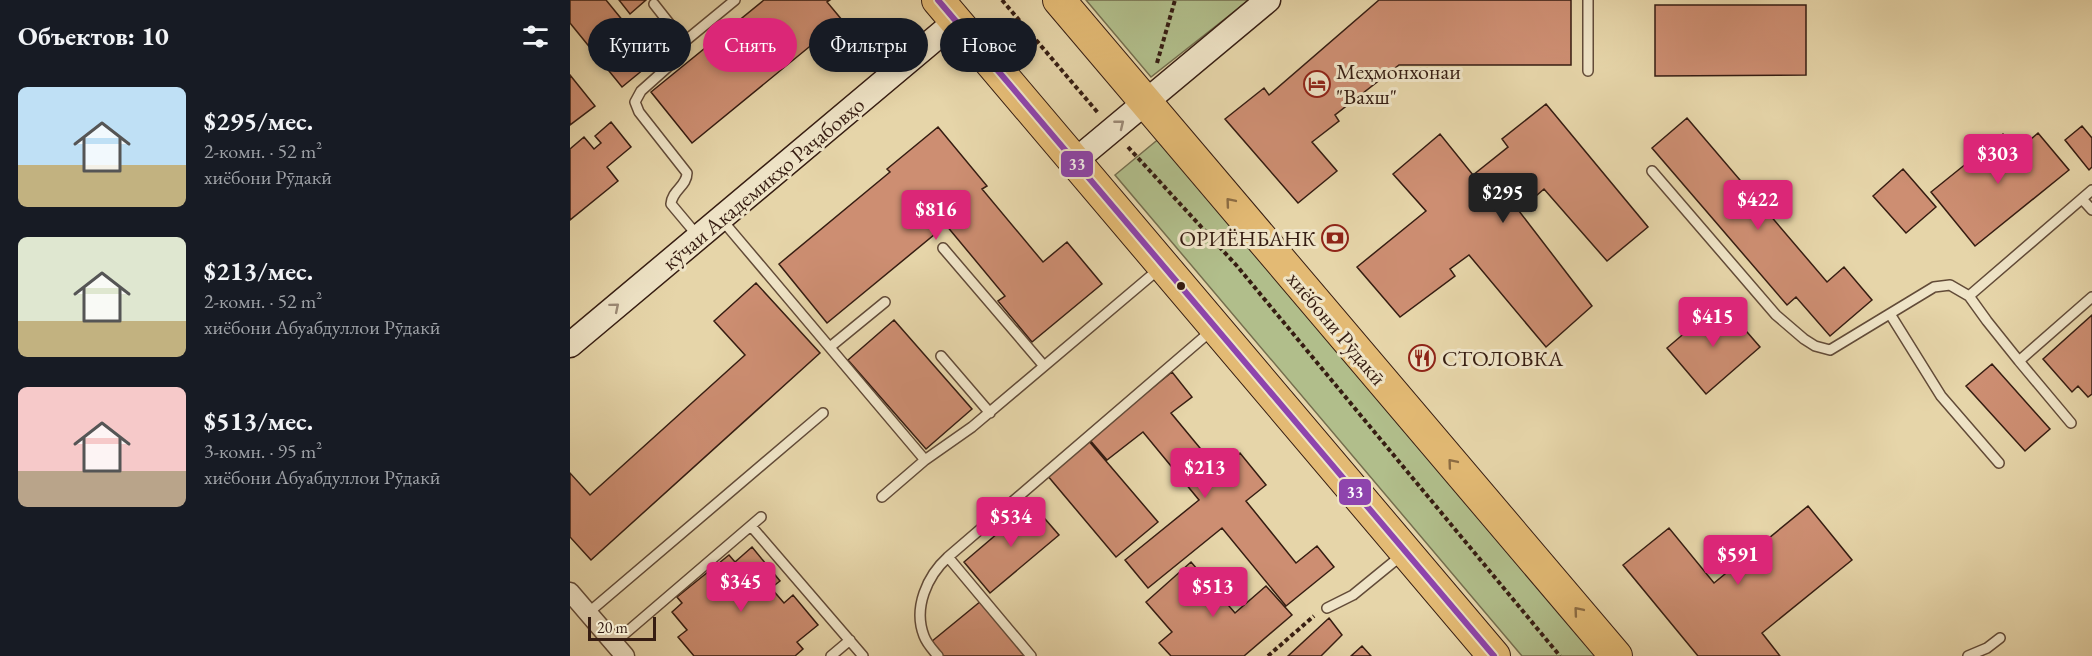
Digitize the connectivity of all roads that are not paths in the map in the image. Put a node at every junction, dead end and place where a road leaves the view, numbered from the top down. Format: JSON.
{"nodes":[{"id":1,"x":735,"y":0,"type":"edge"},
{"id":2,"x":1059,"y":0,"type":"edge"},
{"id":3,"x":1268,"y":0,"type":"edge"},
{"id":4,"x":1588,"y":0,"type":"edge"},
{"id":5,"x":654,"y":4,"type":"dead end"},
{"id":6,"x":947,"y":10,"type":"edge"},
{"id":7,"x":665,"y":18,"type":"edge"},
{"id":8,"x":691,"y":36,"type":"edge"},
{"id":9,"x":1588,"y":71,"type":"dead end"},
{"id":10,"x":662,"y":72,"type":"edge"},
{"id":11,"x":1146,"y":103,"type":"junction"},
{"id":12,"x":1075,"y":162,"type":"junction"},
{"id":13,"x":1652,"y":171,"type":"dead end"},
{"id":14,"x":2092,"y":190,"type":"edge"},
{"id":15,"x":2082,"y":199,"type":"junction"},
{"id":16,"x":2092,"y":210,"type":"edge"},
{"id":17,"x":721,"y":219,"type":"junction"},
{"id":18,"x":698,"y":237,"type":"junction"},
{"id":19,"x":943,"y":248,"type":"dead end"},
{"id":20,"x":1163,"y":266,"type":"junction"},
{"id":21,"x":1969,"y":296,"type":"junction"},
{"id":22,"x":2092,"y":297,"type":"edge"},
{"id":23,"x":885,"y":302,"type":"dead end"},
{"id":24,"x":1890,"y":314,"type":"junction"},
{"id":25,"x":1215,"y":327,"type":"junction"},
{"id":26,"x":570,"y":345,"type":"edge"},
{"id":27,"x":830,"y":347,"type":"junction"},
{"id":28,"x":941,"y":356,"type":"dead end"},
{"id":29,"x":2019,"y":361,"type":"junction"},
{"id":30,"x":1044,"y":366,"type":"junction"},
{"id":31,"x":823,"y":413,"type":"dead end"},
{"id":32,"x":990,"y":413,"type":"junction"},
{"id":33,"x":2071,"y":423,"type":"dead end"},
{"id":34,"x":925,"y":460,"type":"junction"},
{"id":35,"x":2000,"y":463,"type":"dead end"},
{"id":36,"x":882,"y":497,"type":"dead end"},
{"id":37,"x":760,"y":518,"type":"dead end"},
{"id":38,"x":750,"y":526,"type":"junction"},
{"id":39,"x":1406,"y":552,"type":"junction"},
{"id":40,"x":948,"y":557,"type":"junction"},
{"id":41,"x":570,"y":592,"type":"edge"},
{"id":42,"x":1327,"y":608,"type":"road end"},
{"id":43,"x":588,"y":613,"type":"junction"},
{"id":44,"x":2000,"y":638,"type":"dead end"},
{"id":45,"x":850,"y":640,"type":"junction"},
{"id":46,"x":619,"y":649,"type":"edge"},
{"id":47,"x":831,"y":656,"type":"edge"},
{"id":48,"x":863,"y":656,"type":"edge"},
{"id":49,"x":938,"y":656,"type":"edge"},
{"id":50,"x":1031,"y":656,"type":"edge"},
{"id":51,"x":1494,"y":656,"type":"edge"},
{"id":52,"x":1616,"y":656,"type":"edge"},
{"id":53,"x":1968,"y":656,"type":"edge"}],
"edges":[{"from":1,"to":8,"type":"lane"},
{"from":2,"to":11,"type":"highway","name":"хиёбони Рӯдакӣ"},
{"from":3,"to":11,"type":"street"},
{"from":4,"to":9,"type":"lane"},
{"from":5,"to":7,"type":"lane"},
{"from":6,"to":12,"type":"highway"},
{"from":6,"to":17,"type":"street","name":"кӯчаи Академикҳо Раҷабовҳо"},
{"from":10,"to":18,"type":"lane"},
{"from":12,"to":11,"type":"street","one_way":true},
{"from":52,"to":11,"type":"highway","name":"хиёбони Рӯдакӣ","one_way":true},
{"from":12,"to":20,"type":"highway"},
{"from":13,"to":24,"type":"lane"},
{"from":14,"to":15,"type":"lane"},
{"from":15,"to":16,"type":"lane"},
{"from":15,"to":21,"type":"lane"},
{"from":17,"to":18,"type":"street","name":"кӯчаи Академикҳо Раҷабовҳо"},
{"from":17,"to":27,"type":"lane"},
{"from":26,"to":18,"type":"street","name":"кӯчаи Академикҳо Раҷабовҳо","one_way":true},
{"from":19,"to":30,"type":"lane"},
{"from":20,"to":25,"type":"highway"},
{"from":20,"to":30,"type":"lane"},
{"from":21,"to":24,"type":"lane"},
{"from":21,"to":29,"type":"lane"},
{"from":22,"to":29,"type":"lane"},
{"from":23,"to":27,"type":"lane"},
{"from":24,"to":35,"type":"lane"},
{"from":25,"to":39,"type":"highway"},
{"from":25,"to":40,"type":"lane"},
{"from":27,"to":34,"type":"lane"},
{"from":28,"to":32,"type":"lane"},
{"from":29,"to":33,"type":"lane"},
{"from":30,"to":32,"type":"lane"},
{"from":31,"to":43,"type":"lane"},
{"from":32,"to":34,"type":"lane"},
{"from":34,"to":36,"type":"lane"},
{"from":37,"to":38,"type":"lane"},
{"from":38,"to":45,"type":"lane"},
{"from":38,"to":46,"type":"lane"},
{"from":39,"to":42,"type":"lane"},
{"from":39,"to":51,"type":"highway"},
{"from":40,"to":49,"type":"lane"},
{"from":40,"to":50,"type":"lane"},
{"from":41,"to":43,"type":"street"},
{"from":43,"to":46,"type":"street"},
{"from":44,"to":53,"type":"lane"},
{"from":45,"to":47,"type":"lane"},
{"from":45,"to":48,"type":"lane"}]}
